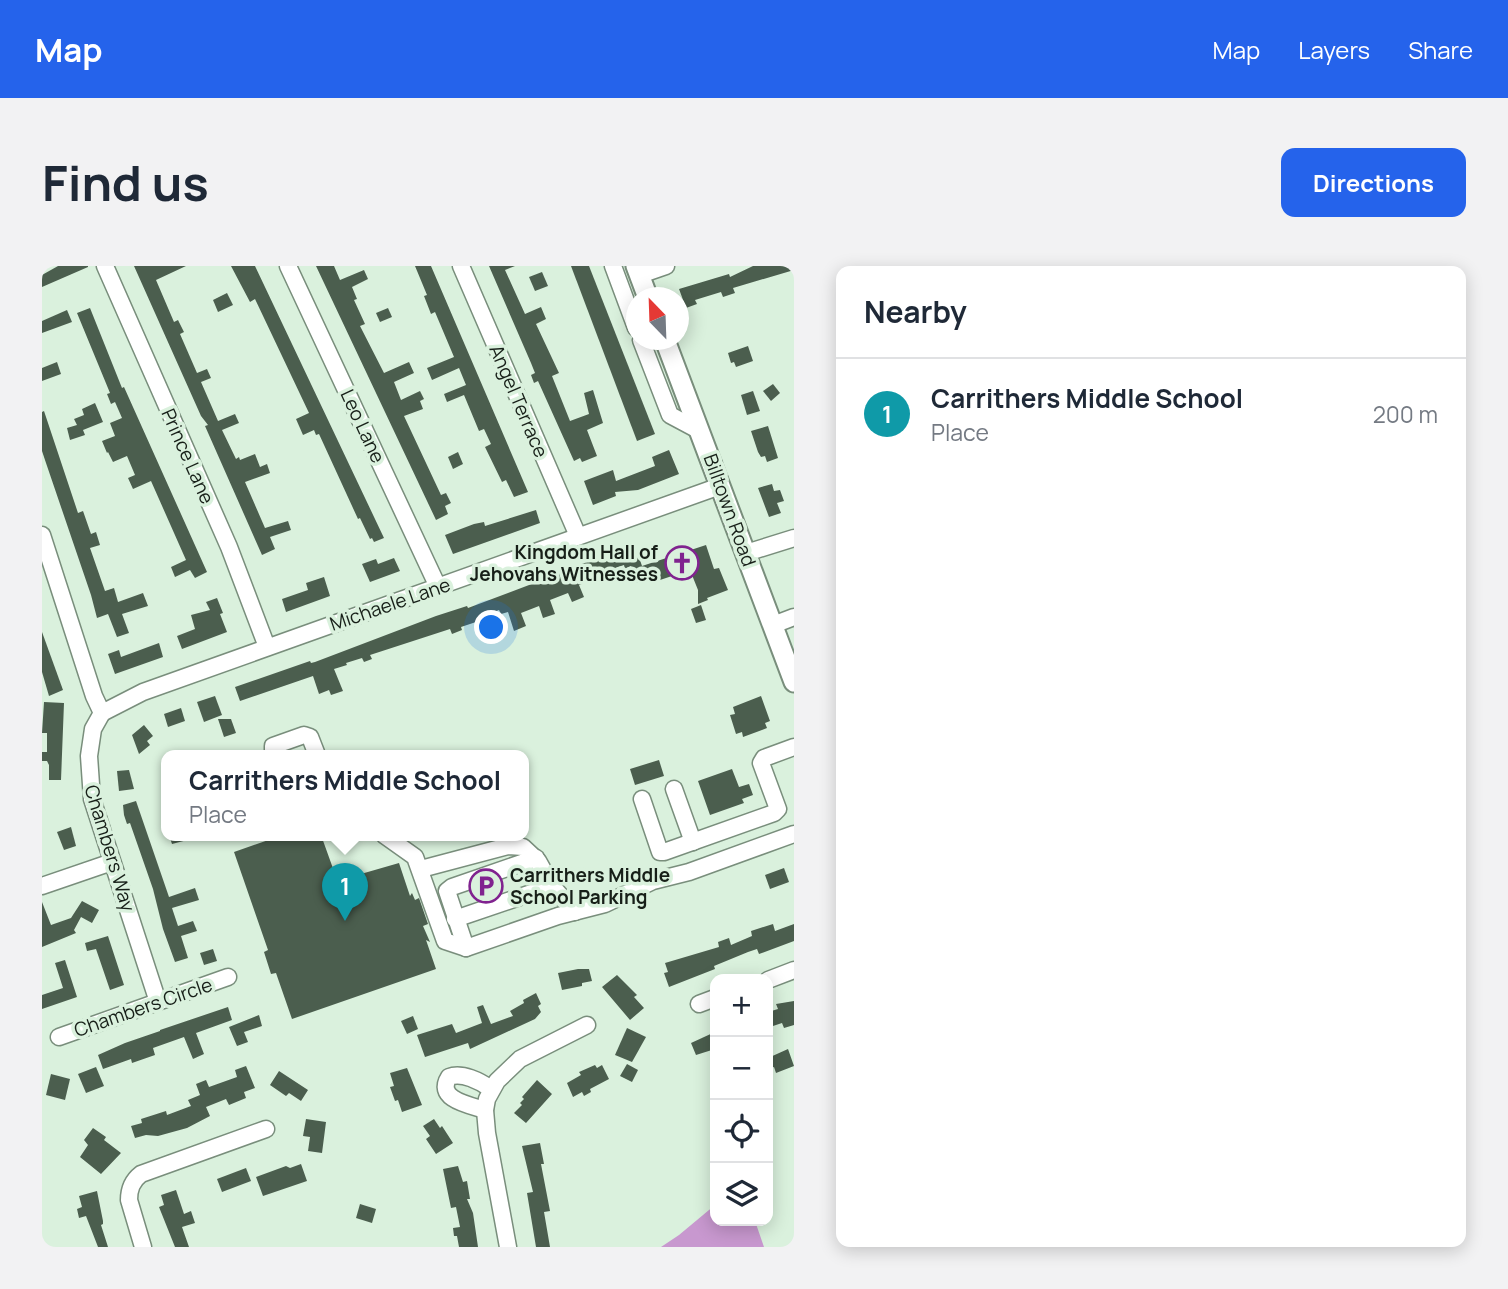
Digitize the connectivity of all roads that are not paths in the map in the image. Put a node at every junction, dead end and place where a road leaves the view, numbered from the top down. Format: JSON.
{"nodes":[{"id":1,"x":105,"y":266,"type":"edge"},
{"id":2,"x":288,"y":266,"type":"edge"},
{"id":3,"x":461,"y":266,"type":"edge"},
{"id":4,"x":613,"y":266,"type":"edge"},
{"id":5,"x":666,"y":266,"type":"edge"},
{"id":6,"x":638,"y":271,"type":"edge"},
{"id":7,"x":626,"y":301,"type":"edge"},
{"id":8,"x":645,"y":350,"type":"edge"},
{"id":9,"x":668,"y":350,"type":"edge"},
{"id":10,"x":700,"y":431,"type":"junction"},
{"id":11,"x":720,"y":486,"type":"junction"},
{"id":12,"x":42,"y":535,"type":"edge"},
{"id":13,"x":578,"y":536,"type":"junction"},
{"id":14,"x":794,"y":538,"type":"edge"},
{"id":15,"x":746,"y":553,"type":"junction"},
{"id":16,"x":438,"y":587,"type":"junction"},
{"id":17,"x":794,"y":617,"type":"edge"},
{"id":18,"x":773,"y":625,"type":"junction"},
{"id":19,"x":267,"y":647,"type":"junction"},
{"id":20,"x":794,"y":682,"type":"edge"},
{"id":21,"x":102,"y":713,"type":"junction"},
{"id":22,"x":794,"y":747,"type":"edge"},
{"id":23,"x":273,"y":750,"type":"edge"},
{"id":24,"x":315,"y":750,"type":"edge"},
{"id":25,"x":674,"y":789,"type":"dead end"},
{"id":26,"x":642,"y":799,"type":"dead end"},
{"id":27,"x":794,"y":834,"type":"edge"},
{"id":28,"x":392,"y":841,"type":"edge"},
{"id":29,"x":693,"y":842,"type":"junction"},
{"id":30,"x":536,"y":858,"type":"junction"},
{"id":31,"x":112,"y":862,"type":"junction"},
{"id":32,"x":421,"y":869,"type":"junction"},
{"id":33,"x":42,"y":886,"type":"edge"},
{"id":34,"x":552,"y":886,"type":"junction"},
{"id":35,"x":575,"y":912,"type":"junction"},
{"id":36,"x":455,"y":919,"type":"junction"},
{"id":37,"x":466,"y":948,"type":"junction"},
{"id":38,"x":794,"y":970,"type":"edge"},
{"id":39,"x":228,"y":978,"type":"dead end"},
{"id":40,"x":773,"y":978,"type":"edge"},
{"id":41,"x":710,"y":1000,"type":"edge"},
{"id":42,"x":158,"y":1002,"type":"junction"},
{"id":43,"x":699,"y":1004,"type":"dead end"},
{"id":44,"x":587,"y":1025,"type":"dead end"},
{"id":45,"x":60,"y":1037,"type":"dead end"},
{"id":46,"x":491,"y":1089,"type":"junction"},
{"id":47,"x":485,"y":1110,"type":"junction"},
{"id":48,"x":266,"y":1129,"type":"dead end"},
{"id":49,"x":143,"y":1247,"type":"edge"},
{"id":50,"x":508,"y":1247,"type":"edge"}],
"edges":[{"from":1,"to":19,"type":"street","name":"Prince Lane"},
{"from":2,"to":16,"type":"street","name":"Leo Lane"},
{"from":3,"to":13,"type":"street","name":"Angel Terrace"},
{"from":4,"to":7,"type":"street"},
{"from":5,"to":6,"type":"street"},
{"from":8,"to":10,"type":"street"},
{"from":9,"to":10,"type":"main road","name":"Billtown Road"},
{"from":10,"to":11,"type":"main road","name":"Billtown Road"},
{"from":11,"to":13,"type":"street","name":"Michaele Lane"},
{"from":11,"to":15,"type":"main road","name":"Billtown Road"},
{"from":12,"to":21,"type":"street"},
{"from":13,"to":16,"type":"street","name":"Michaele Lane"},
{"from":14,"to":15,"type":"street"},
{"from":15,"to":18,"type":"main road","name":"Billtown Road"},
{"from":16,"to":19,"type":"street","name":"Michaele Lane"},
{"from":17,"to":18,"type":"street"},
{"from":18,"to":20,"type":"main road","name":"Billtown Road"},
{"from":19,"to":21,"type":"street","name":"Michaele Lane"},
{"from":21,"to":31,"type":"street","name":"Chambers Way"},
{"from":22,"to":29,"type":"street"},
{"from":23,"to":24,"type":"street"},
{"from":25,"to":29,"type":"street"},
{"from":26,"to":29,"type":"street"},
{"from":27,"to":35,"type":"street"},
{"from":28,"to":32,"type":"street"},
{"from":30,"to":32,"type":"street"},
{"from":30,"to":34,"type":"street"},
{"from":30,"to":36,"type":"street"},
{"from":31,"to":33,"type":"street"},
{"from":31,"to":42,"type":"street","name":"Chambers Way"},
{"from":32,"to":37,"type":"street"},
{"from":34,"to":35,"type":"street"},
{"from":34,"to":36,"type":"street"},
{"from":35,"to":37,"type":"street"},
{"from":36,"to":37,"type":"street"},
{"from":38,"to":40,"type":"street"},
{"from":39,"to":42,"type":"street","name":"Chambers Circle"},
{"from":41,"to":43,"type":"street"},
{"from":42,"to":45,"type":"street","name":"Chambers Circle"},
{"from":44,"to":46,"type":"street"},
{"from":46,"to":47,"type":"street"},
{"from":46,"to":47,"type":"street"},
{"from":47,"to":50,"type":"street"},
{"from":48,"to":49,"type":"street"}]}
